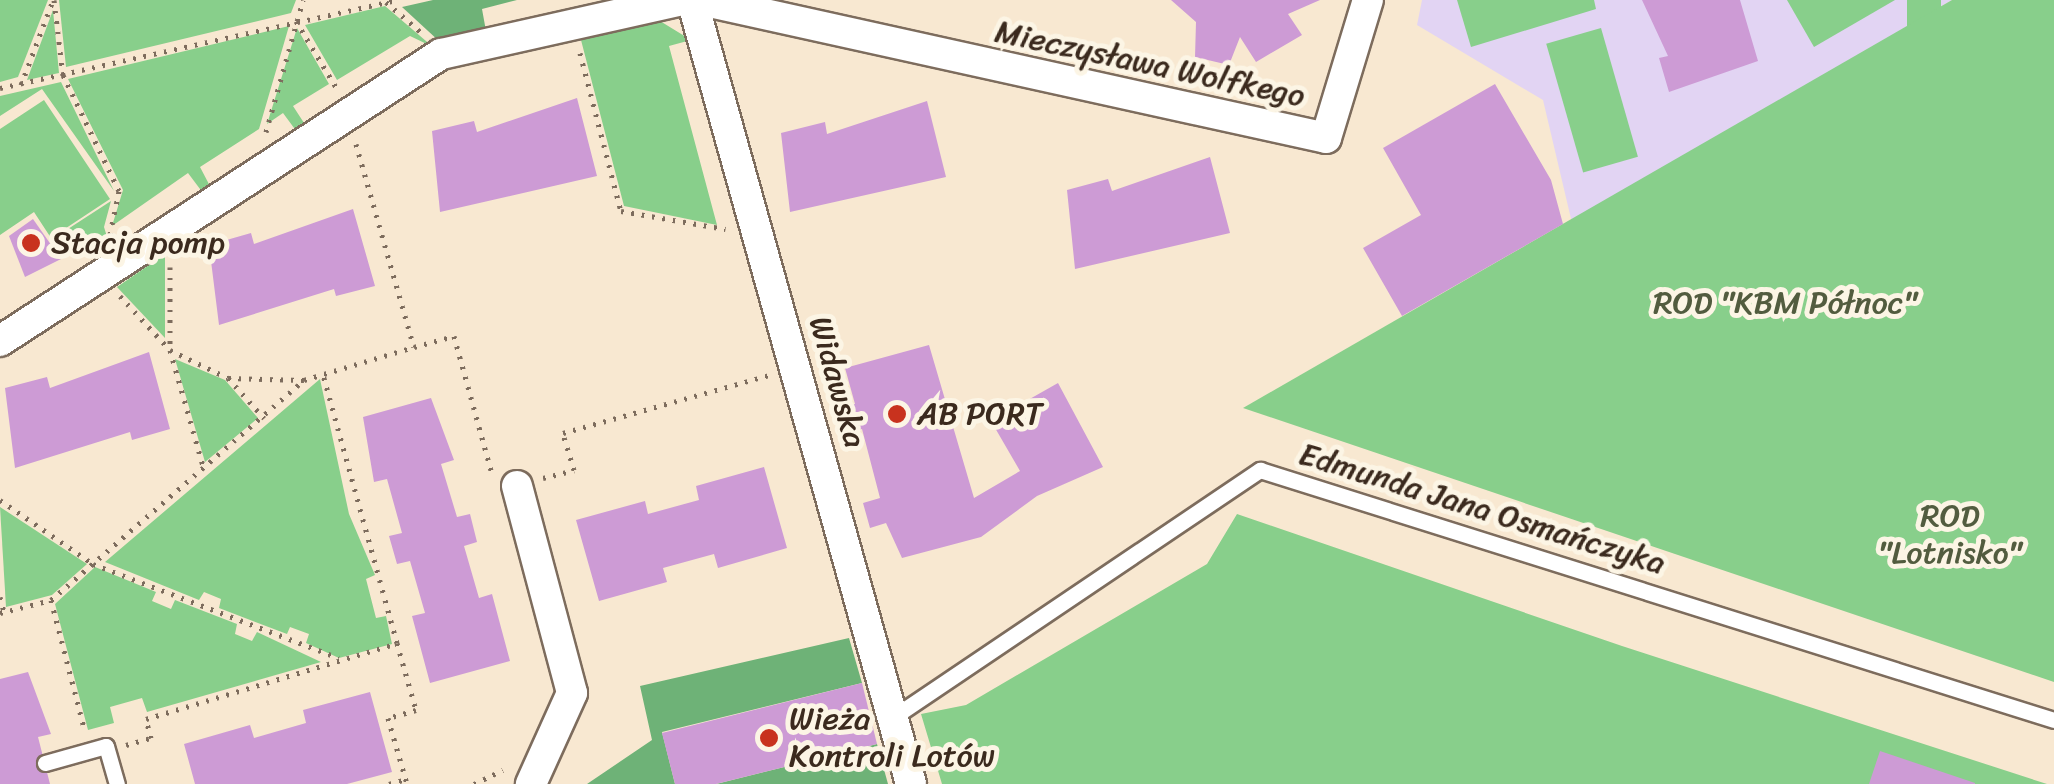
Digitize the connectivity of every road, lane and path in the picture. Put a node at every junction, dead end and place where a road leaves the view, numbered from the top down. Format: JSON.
{"nodes":[{"id":1,"x":54,"y":0,"type":"edge"},
{"id":2,"x":303,"y":0,"type":"edge"},
{"id":3,"x":396,"y":0,"type":"edge"},
{"id":4,"x":683,"y":0,"type":"edge"},
{"id":5,"x":692,"y":0,"type":"edge"},
{"id":6,"x":700,"y":0,"type":"edge"},
{"id":7,"x":1368,"y":0,"type":"edge"},
{"id":8,"x":385,"y":1,"type":"edge"},
{"id":9,"x":296,"y":21,"type":"junction"},
{"id":10,"x":576,"y":37,"type":"dead end"},
{"id":11,"x":62,"y":75,"type":"junction"},
{"id":12,"x":22,"y":84,"type":"junction"},
{"id":13,"x":0,"y":88,"type":"edge"},
{"id":14,"x":351,"y":127,"type":"dead end"},
{"id":15,"x":738,"y":228,"type":"dead end"},
{"id":16,"x":170,"y":246,"type":"dead end"},
{"id":17,"x":118,"y":262,"type":"junction"},
{"id":18,"x":0,"y":340,"type":"edge"},
{"id":19,"x":414,"y":347,"type":"junction"},
{"id":20,"x":799,"y":367,"type":"junction"},
{"id":21,"x":323,"y":375,"type":"junction"},
{"id":22,"x":228,"y":378,"type":"dead end"},
{"id":23,"x":304,"y":380,"type":"junction"},
{"id":24,"x":204,"y":469,"type":"junction"},
{"id":25,"x":517,"y":486,"type":"junction"},
{"id":26,"x":0,"y":500,"type":"edge"},
{"id":27,"x":93,"y":564,"type":"junction"},
{"id":28,"x":0,"y":597,"type":"edge"},
{"id":29,"x":51,"y":600,"type":"junction"},
{"id":30,"x":2,"y":612,"type":"edge"},
{"id":31,"x":397,"y":644,"type":"junction"},
{"id":32,"x":339,"y":658,"type":"junction"},
{"id":33,"x":892,"y":718,"type":"junction"},
{"id":34,"x":2054,"y":720,"type":"edge"},
{"id":35,"x":90,"y":750,"type":"junction"},
{"id":36,"x":128,"y":758,"type":"dead end"},
{"id":37,"x":45,"y":763,"type":"dead end"},
{"id":38,"x":524,"y":774,"type":"edge"},
{"id":39,"x":407,"y":782,"type":"edge"},
{"id":40,"x":117,"y":784,"type":"edge"},
{"id":41,"x":388,"y":784,"type":"edge"},
{"id":42,"x":474,"y":784,"type":"edge"},
{"id":43,"x":911,"y":784,"type":"edge"}],
"edges":[{"from":1,"to":11,"type":"path"},
{"from":1,"to":12,"type":"path"},
{"from":2,"to":9,"type":"path"},
{"from":3,"to":8,"type":"path"},
{"from":4,"to":17,"type":"street"},
{"from":5,"to":20,"type":"street","name":"Widawska"},
{"from":6,"to":7,"type":"street","name":"Mieczysława Wolfkego"},
{"from":8,"to":9,"type":"path"},
{"from":9,"to":11,"type":"path"},
{"from":10,"to":15,"type":"path"},
{"from":11,"to":12,"type":"path"},
{"from":11,"to":17,"type":"path"},
{"from":12,"to":13,"type":"path"},
{"from":14,"to":19,"type":"path"},
{"from":16,"to":24,"type":"path"},
{"from":17,"to":18,"type":"street"},
{"from":19,"to":21,"type":"path"},
{"from":19,"to":25,"type":"path"},
{"from":20,"to":25,"type":"path"},
{"from":20,"to":33,"type":"street","name":"Widawska"},
{"from":21,"to":23,"type":"path"},
{"from":21,"to":31,"type":"path"},
{"from":22,"to":23,"type":"path"},
{"from":23,"to":24,"type":"path"},
{"from":24,"to":27,"type":"path"},
{"from":25,"to":38,"type":"street"},
{"from":26,"to":27,"type":"path"},
{"from":27,"to":29,"type":"path"},
{"from":27,"to":32,"type":"path"},
{"from":28,"to":30,"type":"path"},
{"from":29,"to":30,"type":"path"},
{"from":29,"to":35,"type":"path"},
{"from":31,"to":32,"type":"path"},
{"from":31,"to":39,"type":"path"},
{"from":32,"to":36,"type":"path"},
{"from":33,"to":34,"type":"lane","name":"Edmunda Jana Osmańczyka"},
{"from":33,"to":43,"type":"street","name":"Widawska"},
{"from":35,"to":37,"type":"lane"},
{"from":35,"to":40,"type":"lane"},
{"from":38,"to":42,"type":"path"},
{"from":39,"to":41,"type":"path"}]}
